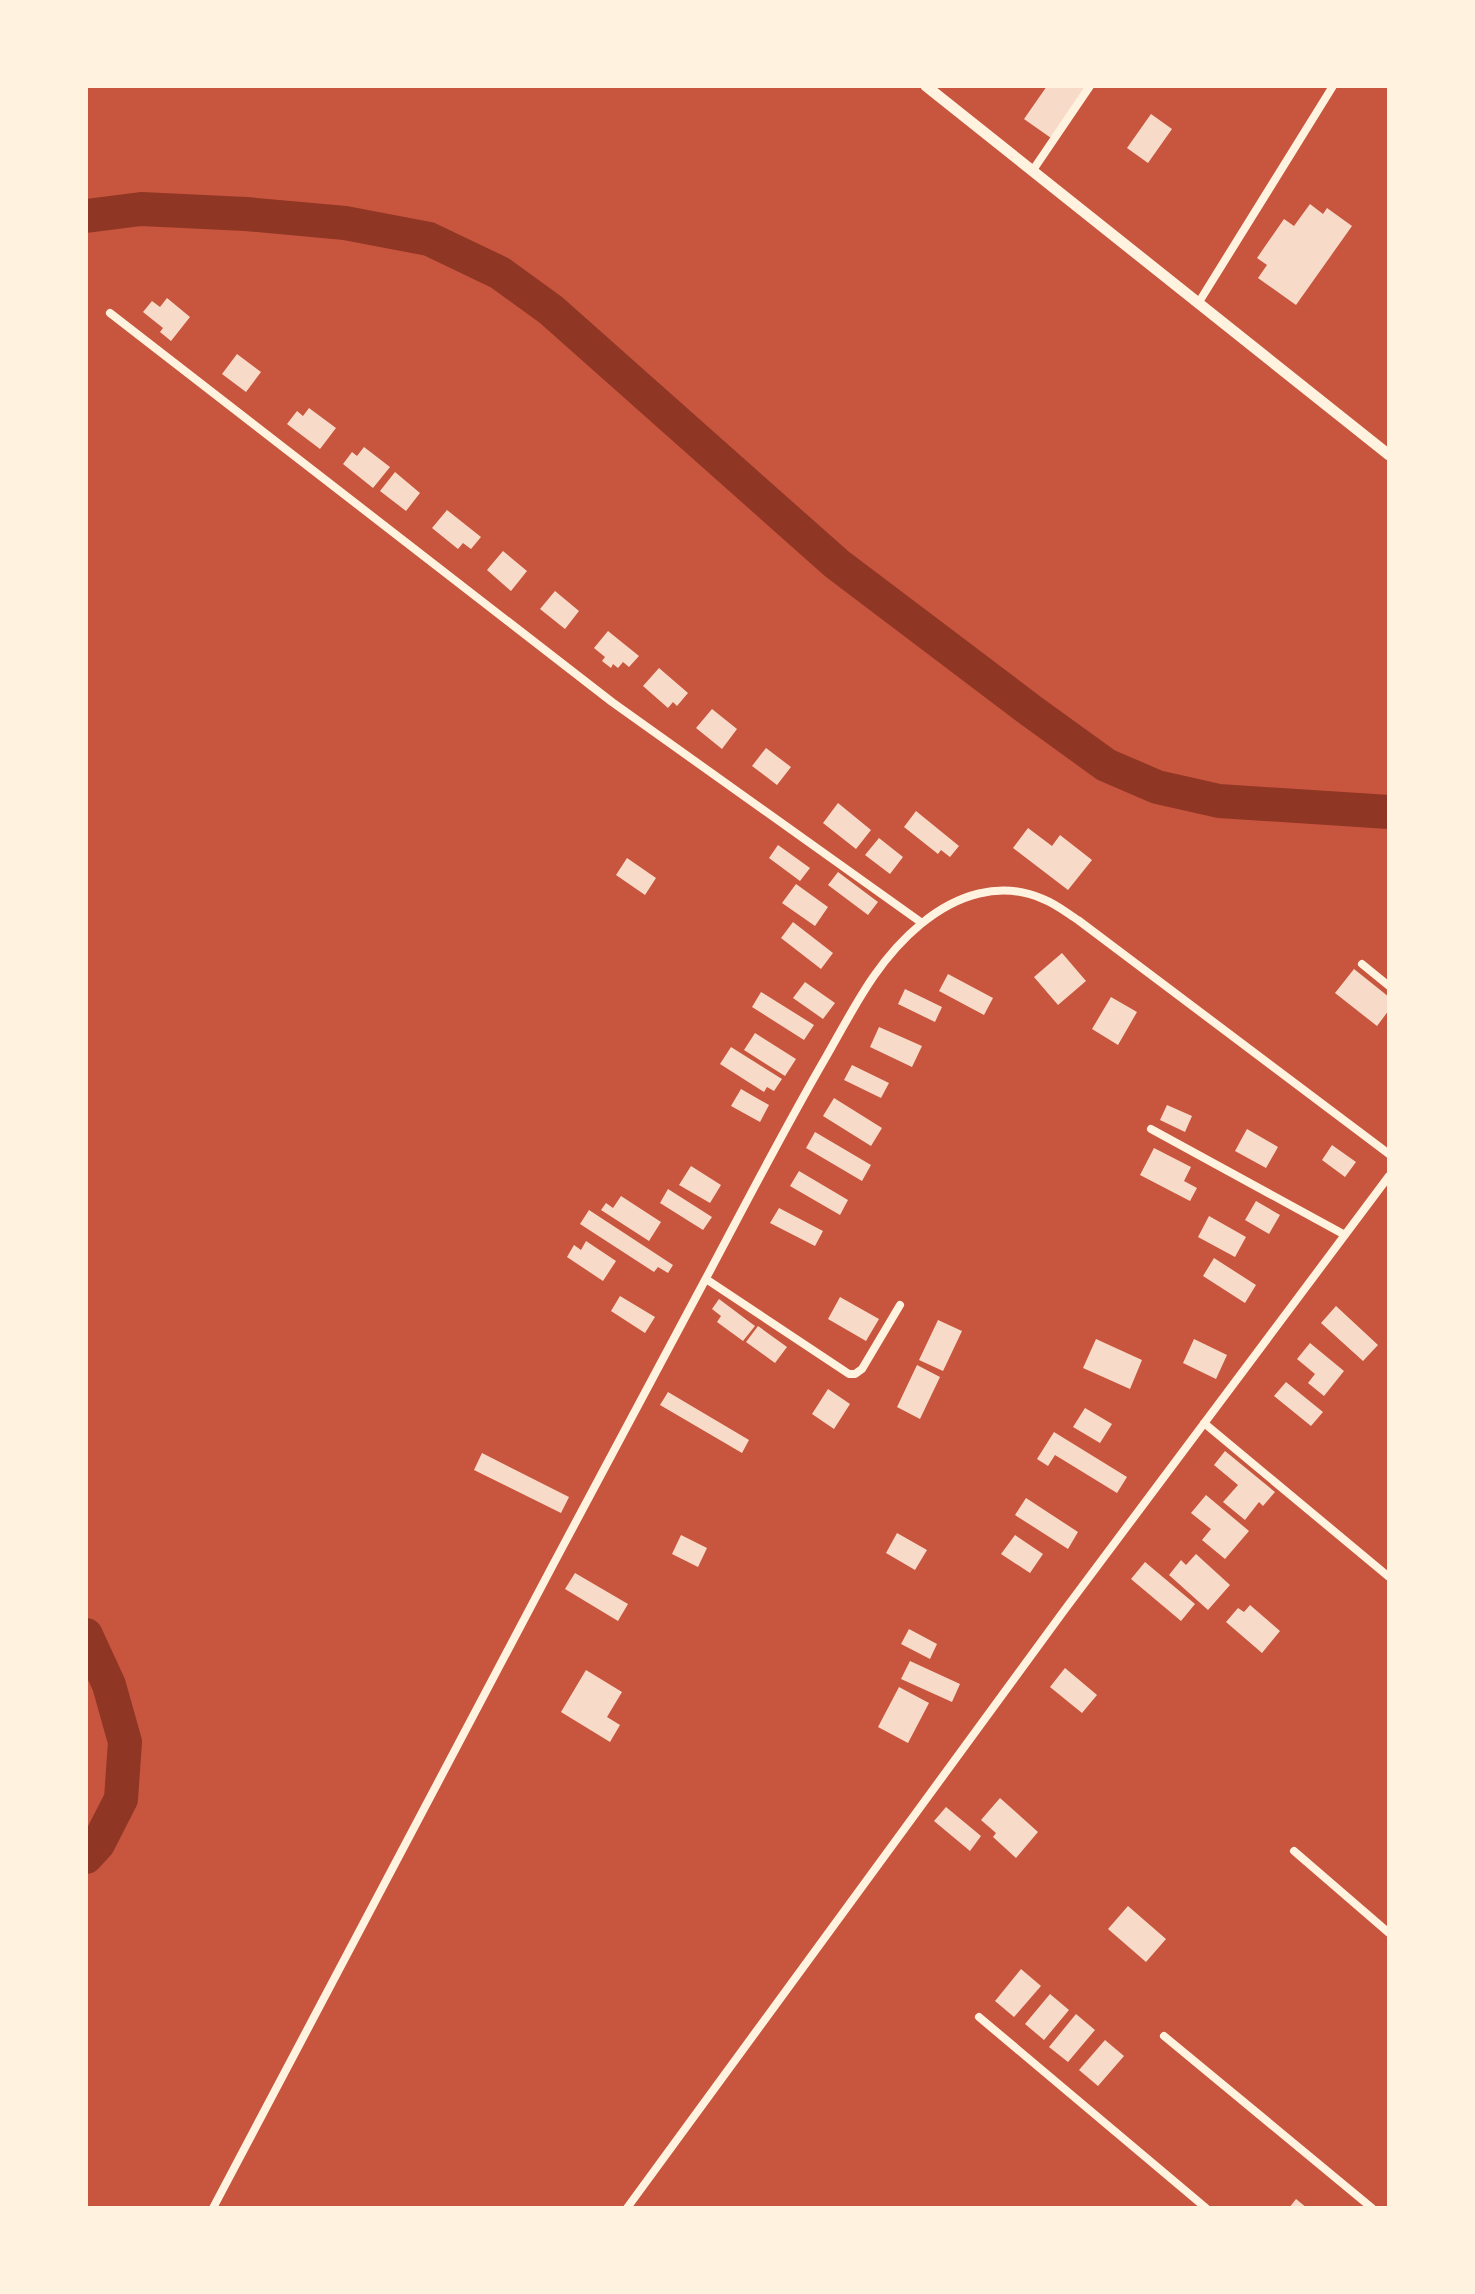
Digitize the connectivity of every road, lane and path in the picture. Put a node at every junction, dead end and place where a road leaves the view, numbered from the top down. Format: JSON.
{"nodes":[{"id":1,"x":926,"y":86,"type":"edge"},
{"id":2,"x":1090,"y":86,"type":"edge"},
{"id":3,"x":1333,"y":86,"type":"edge"},
{"id":4,"x":1033,"y":170,"type":"junction"},
{"id":5,"x":1199,"y":302,"type":"junction"},
{"id":6,"x":110,"y":313,"type":"dead end"},
{"id":7,"x":1389,"y":455,"type":"edge"},
{"id":8,"x":922,"y":923,"type":"junction"},
{"id":9,"x":1362,"y":964,"type":"dead end"},
{"id":10,"x":1389,"y":986,"type":"edge"},
{"id":11,"x":1151,"y":1129,"type":"dead end"},
{"id":12,"x":1389,"y":1154,"type":"edge"},
{"id":13,"x":1389,"y":1176,"type":"edge"},
{"id":14,"x":1345,"y":1235,"type":"junction"},
{"id":15,"x":706,"y":1279,"type":"junction"},
{"id":16,"x":900,"y":1305,"type":"dead end"},
{"id":17,"x":1204,"y":1423,"type":"junction"},
{"id":18,"x":1389,"y":1577,"type":"edge"},
{"id":19,"x":1294,"y":1851,"type":"dead end"},
{"id":20,"x":1389,"y":1933,"type":"edge"},
{"id":21,"x":979,"y":2017,"type":"dead end"},
{"id":22,"x":1164,"y":2036,"type":"dead end"},
{"id":23,"x":213,"y":2208,"type":"edge"},
{"id":24,"x":627,"y":2208,"type":"edge"},
{"id":25,"x":1206,"y":2208,"type":"edge"},
{"id":26,"x":1372,"y":2208,"type":"edge"}],
"edges":[{"from":1,"to":4,"type":"street"},
{"from":2,"to":4,"type":"street"},
{"from":3,"to":5,"type":"street"},
{"from":4,"to":5,"type":"street"},
{"from":5,"to":7,"type":"street"},
{"from":6,"to":8,"type":"street"},
{"from":8,"to":12,"type":"street"},
{"from":8,"to":15,"type":"street"},
{"from":9,"to":10,"type":"street"},
{"from":11,"to":14,"type":"street"},
{"from":13,"to":14,"type":"street"},
{"from":14,"to":17,"type":"street"},
{"from":15,"to":16,"type":"street"},
{"from":15,"to":23,"type":"street"},
{"from":17,"to":18,"type":"street"},
{"from":17,"to":24,"type":"street"},
{"from":19,"to":20,"type":"street"},
{"from":21,"to":25,"type":"street"},
{"from":22,"to":26,"type":"street"}]}
